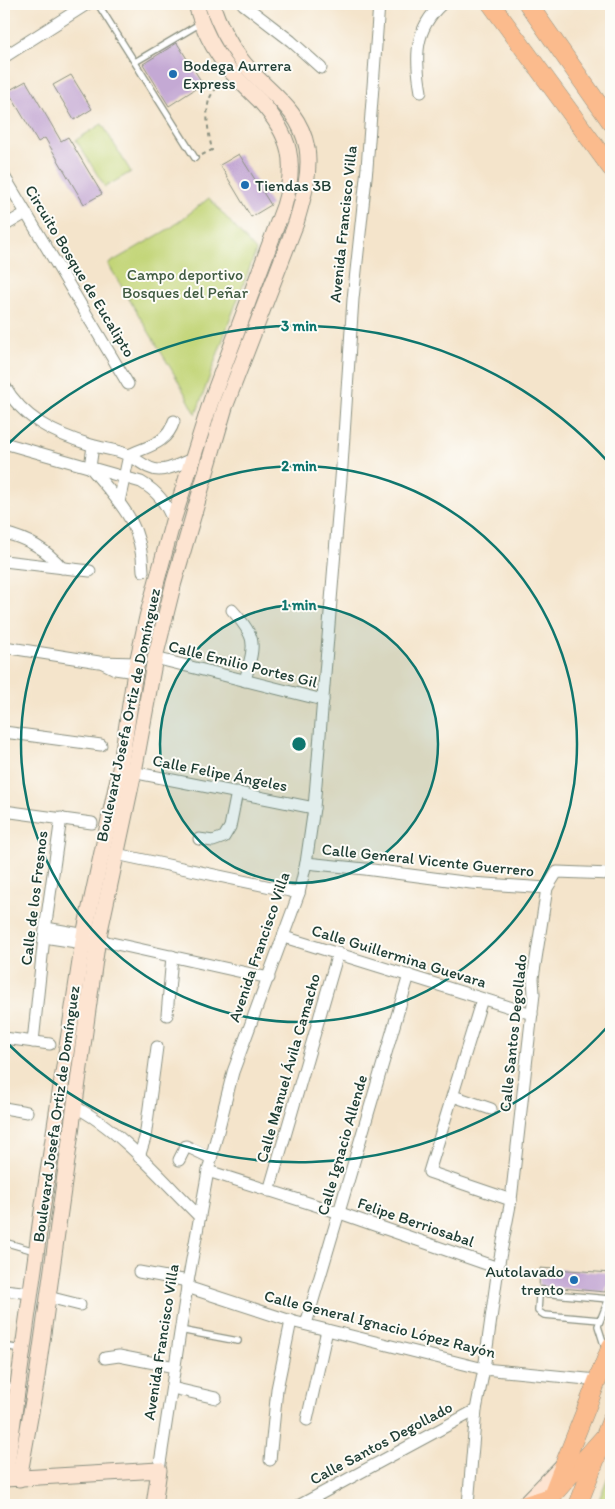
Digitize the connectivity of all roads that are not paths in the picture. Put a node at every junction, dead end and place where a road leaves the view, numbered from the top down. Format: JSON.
{"nodes":[{"id":1,"x":87,"y":4,"type":"edge"},
{"id":2,"x":98,"y":4,"type":"edge"},
{"id":3,"x":196,"y":4,"type":"edge"},
{"id":4,"x":212,"y":4,"type":"edge"},
{"id":5,"x":243,"y":4,"type":"edge"},
{"id":6,"x":379,"y":4,"type":"edge"},
{"id":7,"x":442,"y":4,"type":"edge"},
{"id":8,"x":491,"y":4,"type":"edge"},
{"id":9,"x":528,"y":4,"type":"edge"},
{"id":10,"x":201,"y":23,"type":"junction"},
{"id":11,"x":4,"y":57,"type":"edge"},
{"id":12,"x":135,"y":62,"type":"junction"},
{"id":13,"x":234,"y":63,"type":"junction"},
{"id":14,"x":321,"y":68,"type":"dead end"},
{"id":15,"x":422,"y":92,"type":"dead end"},
{"id":16,"x":611,"y":122,"type":"edge"},
{"id":17,"x":195,"y":158,"type":"road end"},
{"id":18,"x":611,"y":168,"type":"edge"},
{"id":19,"x":4,"y":176,"type":"edge"},
{"id":20,"x":286,"y":198,"type":"junction"},
{"id":21,"x":302,"y":203,"type":"junction"},
{"id":22,"x":26,"y":212,"type":"junction"},
{"id":23,"x":4,"y":226,"type":"edge"},
{"id":24,"x":259,"y":272,"type":"junction"},
{"id":25,"x":274,"y":279,"type":"junction"},
{"id":26,"x":128,"y":384,"type":"dead end"},
{"id":27,"x":4,"y":386,"type":"edge"},
{"id":28,"x":174,"y":421,"type":"dead end"},
{"id":29,"x":4,"y":443,"type":"edge"},
{"id":30,"x":93,"y":446,"type":"junction"},
{"id":31,"x":128,"y":455,"type":"junction"},
{"id":32,"x":192,"y":459,"type":"junction"},
{"id":33,"x":90,"y":467,"type":"junction"},
{"id":34,"x":124,"y":477,"type":"junction"},
{"id":35,"x":119,"y":502,"type":"junction"},
{"id":36,"x":173,"y":521,"type":"junction"},
{"id":37,"x":4,"y":533,"type":"edge"},
{"id":38,"x":4,"y":561,"type":"edge"},
{"id":39,"x":62,"y":568,"type":"junction"},
{"id":40,"x":90,"y":571,"type":"dead end"},
{"id":41,"x":143,"y":571,"type":"dead end"},
{"id":42,"x":158,"y":576,"type":"junction"},
{"id":43,"x":174,"y":582,"type":"junction"},
{"id":44,"x":232,"y":610,"type":"dead end"},
{"id":45,"x":4,"y":648,"type":"edge"},
{"id":46,"x":155,"y":658,"type":"junction"},
{"id":47,"x":136,"y":667,"type":"junction"},
{"id":48,"x":244,"y":681,"type":"junction"},
{"id":49,"x":132,"y":695,"type":"junction"},
{"id":50,"x":148,"y":697,"type":"junction"},
{"id":51,"x":323,"y":700,"type":"junction"},
{"id":52,"x":4,"y":732,"type":"edge"},
{"id":53,"x":101,"y":745,"type":"dead end"},
{"id":54,"x":127,"y":771,"type":"junction"},
{"id":55,"x":237,"y":792,"type":"junction"},
{"id":56,"x":314,"y":808,"type":"junction"},
{"id":57,"x":4,"y":811,"type":"edge"},
{"id":58,"x":61,"y":818,"type":"junction"},
{"id":59,"x":92,"y":823,"type":"dead end"},
{"id":60,"x":199,"y":839,"type":"dead end"},
{"id":61,"x":116,"y":854,"type":"junction"},
{"id":62,"x":306,"y":864,"type":"junction"},
{"id":63,"x":557,"y":872,"type":"joint"},
{"id":64,"x":611,"y":874,"type":"edge"},
{"id":65,"x":547,"y":888,"type":"junction"},
{"id":66,"x":299,"y":893,"type":"junction"},
{"id":67,"x":45,"y":933,"type":"junction"},
{"id":68,"x":284,"y":937,"type":"junction"},
{"id":69,"x":94,"y":941,"type":"junction"},
{"id":70,"x":338,"y":953,"type":"junction"},
{"id":71,"x":172,"y":956,"type":"junction"},
{"id":72,"x":409,"y":976,"type":"junction"},
{"id":73,"x":269,"y":978,"type":"junction"},
{"id":74,"x":482,"y":999,"type":"junction"},
{"id":75,"x":532,"y":1014,"type":"junction"},
{"id":76,"x":167,"y":1016,"type":"dead end"},
{"id":77,"x":4,"y":1038,"type":"edge"},
{"id":78,"x":33,"y":1042,"type":"junction"},
{"id":79,"x":50,"y":1044,"type":"dead end"},
{"id":80,"x":157,"y":1047,"type":"dead end"},
{"id":81,"x":452,"y":1096,"type":"junction"},
{"id":82,"x":4,"y":1108,"type":"edge"},
{"id":83,"x":75,"y":1108,"type":"junction"},
{"id":84,"x":491,"y":1109,"type":"dead end"},
{"id":85,"x":27,"y":1112,"type":"dead end"},
{"id":86,"x":139,"y":1157,"type":"junction"},
{"id":87,"x":211,"y":1158,"type":"junction"},
{"id":88,"x":179,"y":1160,"type":"dead end"},
{"id":89,"x":208,"y":1170,"type":"junction"},
{"id":90,"x":269,"y":1191,"type":"junction"},
{"id":91,"x":511,"y":1200,"type":"junction"},
{"id":92,"x":340,"y":1213,"type":"junction"},
{"id":93,"x":41,"y":1218,"type":"junction"},
{"id":94,"x":200,"y":1218,"type":"junction"},
{"id":95,"x":58,"y":1221,"type":"junction"},
{"id":96,"x":4,"y":1242,"type":"edge"},
{"id":97,"x":37,"y":1252,"type":"junction"},
{"id":98,"x":498,"y":1268,"type":"junction"},
{"id":99,"x":139,"y":1272,"type":"dead end"},
{"id":100,"x":187,"y":1284,"type":"junction"},
{"id":101,"x":4,"y":1290,"type":"edge"},
{"id":102,"x":31,"y":1293,"type":"junction"},
{"id":103,"x":610,"y":1296,"type":"edge"},
{"id":104,"x":48,"y":1297,"type":"junction"},
{"id":105,"x":80,"y":1305,"type":"dead end"},
{"id":106,"x":600,"y":1320,"type":"junction"},
{"id":107,"x":290,"y":1321,"type":"junction"},
{"id":108,"x":306,"y":1324,"type":"junction"},
{"id":109,"x":180,"y":1330,"type":"junction"},
{"id":110,"x":327,"y":1330,"type":"junction"},
{"id":111,"x":238,"y":1341,"type":"dead end"},
{"id":112,"x":4,"y":1346,"type":"edge"},
{"id":113,"x":23,"y":1349,"type":"junction"},
{"id":114,"x":609,"y":1351,"type":"edge"},
{"id":115,"x":106,"y":1358,"type":"dead end"},
{"id":116,"x":175,"y":1367,"type":"junction"},
{"id":117,"x":20,"y":1369,"type":"junction"},
{"id":118,"x":484,"y":1369,"type":"junction"},
{"id":119,"x":38,"y":1372,"type":"junction"},
{"id":120,"x":597,"y":1380,"type":"junction"},
{"id":121,"x":10,"y":1387,"type":"edge"},
{"id":122,"x":172,"y":1388,"type":"junction"},
{"id":123,"x":216,"y":1398,"type":"dead end"},
{"id":124,"x":476,"y":1410,"type":"junction"},
{"id":125,"x":307,"y":1420,"type":"dead end"},
{"id":126,"x":611,"y":1420,"type":"edge"},
{"id":127,"x":608,"y":1434,"type":"edge"},
{"id":128,"x":270,"y":1460,"type":"dead end"},
{"id":129,"x":565,"y":1463,"type":"junction"},
{"id":130,"x":159,"y":1470,"type":"junction"},
{"id":131,"x":9,"y":1479,"type":"edge"},
{"id":132,"x":549,"y":1503,"type":"edge"},
{"id":133,"x":154,"y":1505,"type":"edge"},
{"id":134,"x":300,"y":1505,"type":"edge"},
{"id":135,"x":468,"y":1505,"type":"edge"},
{"id":136,"x":525,"y":1505,"type":"edge"},
{"id":137,"x":578,"y":1505,"type":"edge"}],
"edges":[{"from":1,"to":11,"type":"street"},
{"from":2,"to":12,"type":"lane"},
{"from":3,"to":10,"type":"street","name":"Boulevard Josefa Ortiz de Domínguez"},
{"from":4,"to":13,"type":"street","name":"Boulevard Josefa Ortiz de Domínguez"},
{"from":5,"to":14,"type":"street"},
{"from":6,"to":51,"type":"street","name":"Avenida Francisco Villa"},
{"from":7,"to":15,"type":"street"},
{"from":8,"to":18,"type":"main road"},
{"from":9,"to":16,"type":"main road"},
{"from":10,"to":12,"type":"lane"},
{"from":10,"to":13,"type":"street","name":"Boulevard Josefa Ortiz de Domínguez"},
{"from":12,"to":17,"type":"lane"},
{"from":13,"to":20,"type":"street","name":"Boulevard Josefa Ortiz de Domínguez"},
{"from":13,"to":21,"type":"street","name":"Boulevard Josefa Ortiz de Domínguez"},
{"from":19,"to":22,"type":"street","name":"Circuito Bosque de Eucalipto"},
{"from":20,"to":21,"type":"street"},
{"from":20,"to":24,"type":"street","name":"Boulevard Josefa Ortiz de Domínguez"},
{"from":21,"to":25,"type":"street","name":"Boulevard Josefa Ortiz de Domínguez"},
{"from":22,"to":23,"type":"street"},
{"from":22,"to":26,"type":"street","name":"Circuito Bosque de Eucalipto"},
{"from":24,"to":25,"type":"street"},
{"from":24,"to":32,"type":"street","name":"Boulevard Josefa Ortiz de Domínguez"},
{"from":25,"to":43,"type":"street","name":"Boulevard Josefa Ortiz de Domínguez"},
{"from":27,"to":30,"type":"street"},
{"from":28,"to":31,"type":"street"},
{"from":29,"to":33,"type":"street"},
{"from":30,"to":31,"type":"street"},
{"from":30,"to":33,"type":"street"},
{"from":31,"to":32,"type":"street"},
{"from":31,"to":34,"type":"street"},
{"from":32,"to":36,"type":"street","name":"Boulevard Josefa Ortiz de Domínguez"},
{"from":33,"to":34,"type":"street"},
{"from":33,"to":35,"type":"street"},
{"from":34,"to":35,"type":"street"},
{"from":34,"to":36,"type":"street"},
{"from":35,"to":41,"type":"street"},
{"from":36,"to":42,"type":"street","name":"Boulevard Josefa Ortiz de Domínguez"},
{"from":37,"to":39,"type":"street"},
{"from":38,"to":39,"type":"street"},
{"from":39,"to":40,"type":"street"},
{"from":42,"to":43,"type":"street"},
{"from":42,"to":47,"type":"street","name":"Boulevard Josefa Ortiz de Domínguez"},
{"from":43,"to":46,"type":"street","name":"Boulevard Josefa Ortiz de Domínguez"},
{"from":44,"to":48,"type":"street"},
{"from":45,"to":47,"type":"street"},
{"from":46,"to":48,"type":"street","name":"Calle Emilio Portes Gil"},
{"from":46,"to":50,"type":"street","name":"Boulevard Josefa Ortiz de Domínguez"},
{"from":47,"to":49,"type":"street","name":"Boulevard Josefa Ortiz de Domínguez"},
{"from":48,"to":51,"type":"street","name":"Calle Emilio Portes Gil"},
{"from":49,"to":50,"type":"street"},
{"from":49,"to":54,"type":"street","name":"Boulevard Josefa Ortiz de Domínguez"},
{"from":50,"to":54,"type":"street","name":"Boulevard Josefa Ortiz de Domínguez"},
{"from":51,"to":56,"type":"street","name":"Avenida Francisco Villa"},
{"from":52,"to":53,"type":"street"},
{"from":54,"to":55,"type":"street","name":"Calle Felipe Ángeles"},
{"from":54,"to":61,"type":"street","name":"Boulevard Josefa Ortiz de Domínguez"},
{"from":54,"to":69,"type":"street","name":"Boulevard Josefa Ortiz de Domínguez"},
{"from":55,"to":56,"type":"street","name":"Calle Felipe Ángeles"},
{"from":55,"to":60,"type":"street"},
{"from":56,"to":62,"type":"street","name":"Avenida Francisco Villa"},
{"from":57,"to":58,"type":"street"},
{"from":58,"to":59,"type":"street"},
{"from":58,"to":67,"type":"street","name":"Calle de los Fresnos"},
{"from":61,"to":66,"type":"street"},
{"from":61,"to":69,"type":"street","name":"Boulevard Josefa Ortiz de Domínguez"},
{"from":62,"to":65,"type":"street","name":"Calle General Vicente Guerrero"},
{"from":62,"to":66,"type":"street","name":"Avenida Francisco Villa"},
{"from":63,"to":64,"type":"street","name":"Calle General Vicente Guerrero"},
{"from":63,"to":65,"type":"street","name":"Calle Santos Degollado"},
{"from":65,"to":75,"type":"street","name":"Calle Santos Degollado"},
{"from":66,"to":68,"type":"street","name":"Avenida Francisco Villa"},
{"from":67,"to":69,"type":"street"},
{"from":67,"to":78,"type":"street","name":"Calle de los Fresnos"},
{"from":68,"to":70,"type":"street","name":"Calle Guillermina Guevara"},
{"from":68,"to":73,"type":"street","name":"Avenida Francisco Villa"},
{"from":69,"to":71,"type":"street"},
{"from":69,"to":83,"type":"street","name":"Boulevard Josefa Ortiz de Domínguez"},
{"from":69,"to":93,"type":"street","name":"Boulevard Josefa Ortiz de Domínguez"},
{"from":70,"to":72,"type":"street","name":"Calle Guillermina Guevara"},
{"from":70,"to":90,"type":"street","name":"Calle Manuel Ávila Camacho"},
{"from":71,"to":73,"type":"street"},
{"from":71,"to":76,"type":"street"},
{"from":72,"to":74,"type":"street","name":"Calle Guillermina Guevara"},
{"from":72,"to":92,"type":"street","name":"Calle Ignacio Allende"},
{"from":73,"to":87,"type":"street","name":"Avenida Francisco Villa"},
{"from":74,"to":75,"type":"street","name":"Calle Guillermina Guevara"},
{"from":74,"to":81,"type":"street"},
{"from":75,"to":91,"type":"street","name":"Calle Santos Degollado"},
{"from":77,"to":78,"type":"street"},
{"from":78,"to":79,"type":"street"},
{"from":80,"to":86,"type":"street"},
{"from":81,"to":84,"type":"street"},
{"from":81,"to":91,"type":"street"},
{"from":82,"to":85,"type":"street"},
{"from":83,"to":86,"type":"street"},
{"from":83,"to":95,"type":"street","name":"Boulevard Josefa Ortiz de Domínguez"},
{"from":86,"to":94,"type":"street"},
{"from":87,"to":88,"type":"street"},
{"from":87,"to":89,"type":"street","name":"Avenida Francisco Villa"},
{"from":89,"to":90,"type":"street","name":"Felipe Berriosabal"},
{"from":89,"to":94,"type":"street","name":"Avenida Francisco Villa"},
{"from":90,"to":92,"type":"street","name":"Felipe Berriosabal"},
{"from":91,"to":98,"type":"street","name":"Calle Santos Degollado"},
{"from":92,"to":98,"type":"street","name":"Felipe Berriosabal"},
{"from":92,"to":108,"type":"street","name":"Calle Ignacio Allende"},
{"from":93,"to":95,"type":"street"},
{"from":93,"to":97,"type":"street","name":"Boulevard Josefa Ortiz de Domínguez"},
{"from":94,"to":100,"type":"street","name":"Avenida Francisco Villa"},
{"from":95,"to":104,"type":"street","name":"Boulevard Josefa Ortiz de Domínguez"},
{"from":96,"to":97,"type":"lane"},
{"from":97,"to":102,"type":"street","name":"Boulevard Josefa Ortiz de Domínguez"},
{"from":98,"to":118,"type":"street","name":"Calle Santos Degollado"},
{"from":99,"to":100,"type":"street","name":"Calle General Ignacio López Rayón"},
{"from":100,"to":107,"type":"street","name":"Calle General Ignacio López Rayón"},
{"from":100,"to":109,"type":"street","name":"Avenida Francisco Villa"},
{"from":101,"to":102,"type":"street"},
{"from":102,"to":113,"type":"street","name":"Boulevard Josefa Ortiz de Domínguez"},
{"from":103,"to":106,"type":"lane"},
{"from":103,"to":106,"type":"lane"},
{"from":104,"to":105,"type":"street"},
{"from":104,"to":119,"type":"street","name":"Boulevard Josefa Ortiz de Domínguez"},
{"from":106,"to":114,"type":"lane"},
{"from":107,"to":108,"type":"street","name":"Calle General Ignacio López Rayón"},
{"from":107,"to":128,"type":"street"},
{"from":108,"to":110,"type":"street","name":"Calle General Ignacio López Rayón"},
{"from":109,"to":111,"type":"lane"},
{"from":109,"to":116,"type":"street","name":"Avenida Francisco Villa"},
{"from":110,"to":118,"type":"street","name":"Calle General Ignacio López Rayón"},
{"from":110,"to":125,"type":"street"},
{"from":112,"to":113,"type":"lane"},
{"from":113,"to":117,"type":"street","name":"Boulevard Josefa Ortiz de Domínguez"},
{"from":114,"to":120,"type":"main road"},
{"from":115,"to":116,"type":"street"},
{"from":116,"to":122,"type":"street","name":"Avenida Francisco Villa"},
{"from":117,"to":119,"type":"street"},
{"from":117,"to":121,"type":"street","name":"Boulevard Josefa Ortiz de Domínguez"},
{"from":118,"to":120,"type":"street","name":"Calle General Ignacio López Rayón"},
{"from":118,"to":124,"type":"street","name":"Calle Santos Degollado"},
{"from":119,"to":131,"type":"street","name":"Boulevard Josefa Ortiz de Domínguez"},
{"from":120,"to":129,"type":"main road"},
{"from":121,"to":131,"type":"street","name":"Boulevard Josefa Ortiz de Domínguez"},
{"from":122,"to":123,"type":"street"},
{"from":122,"to":130,"type":"street","name":"Avenida Francisco Villa"},
{"from":124,"to":134,"type":"street","name":"Calle Santos Degollado"},
{"from":124,"to":135,"type":"street","name":"Calle Santos Degollado"},
{"from":126,"to":127,"type":"main road"},
{"from":127,"to":132,"type":"main road"},
{"from":127,"to":137,"type":"main road"},
{"from":129,"to":132,"type":"main road"},
{"from":129,"to":136,"type":"street"},
{"from":130,"to":131,"type":"street"},
{"from":130,"to":133,"type":"street","name":"Avenida Francisco Villa"},
{"from":132,"to":136,"type":"main road"}]}
